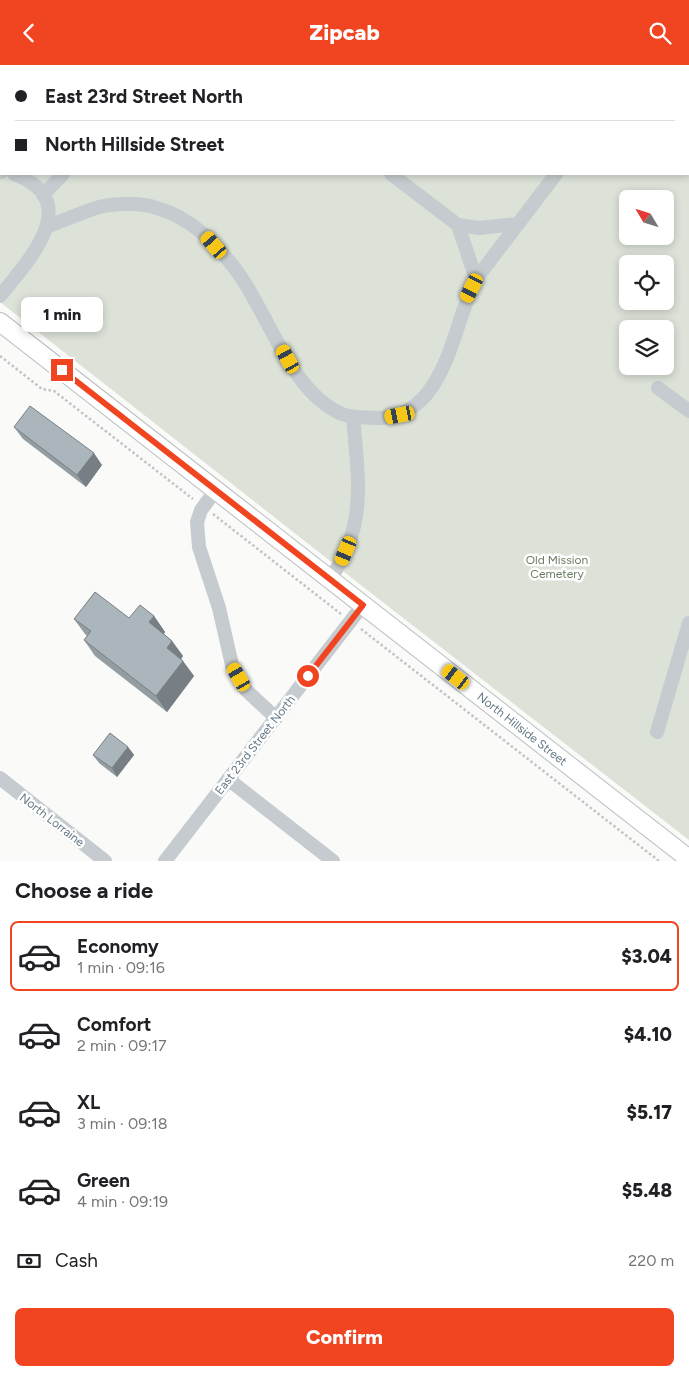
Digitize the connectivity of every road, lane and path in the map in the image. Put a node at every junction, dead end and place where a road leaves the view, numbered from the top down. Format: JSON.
{"nodes":[{"id":1,"x":17,"y":175,"type":"edge"},
{"id":2,"x":62,"y":175,"type":"edge"},
{"id":3,"x":392,"y":175,"type":"edge"},
{"id":4,"x":555,"y":175,"type":"edge"},
{"id":5,"x":43,"y":195,"type":"junction"},
{"id":6,"x":518,"y":224,"type":"junction"},
{"id":7,"x":458,"y":225,"type":"junction"},
{"id":8,"x":48,"y":226,"type":"junction"},
{"id":9,"x":476,"y":279,"type":"junction"},
{"id":10,"x":0,"y":296,"type":"edge"},
{"id":11,"x":0,"y":322,"type":"edge"},
{"id":12,"x":0,"y":357,"type":"edge"},
{"id":13,"x":658,"y":387,"type":"dead end"},
{"id":14,"x":689,"y":411,"type":"edge"},
{"id":15,"x":353,"y":417,"type":"junction"},
{"id":16,"x":216,"y":490,"type":"junction"},
{"id":17,"x":203,"y":507,"type":"junction"},
{"id":18,"x":330,"y":579,"type":"junction"},
{"id":19,"x":363,"y":605,"type":"junction"},
{"id":20,"x":351,"y":621,"type":"junction"},
{"id":21,"x":689,"y":623,"type":"edge"},
{"id":22,"x":276,"y":718,"type":"junction"},
{"id":23,"x":657,"y":732,"type":"dead end"},
{"id":24,"x":0,"y":778,"type":"edge"},
{"id":25,"x":228,"y":779,"type":"junction"},
{"id":26,"x":689,"y":859,"type":"edge"},
{"id":27,"x":105,"y":861,"type":"edge"},
{"id":28,"x":165,"y":861,"type":"edge"},
{"id":29,"x":333,"y":861,"type":"edge"},
{"id":30,"x":658,"y":861,"type":"edge"}],
"edges":[{"from":1,"to":5,"type":"street"},
{"from":2,"to":5,"type":"street"},
{"from":3,"to":7,"type":"street"},
{"from":4,"to":6,"type":"street"},
{"from":5,"to":8,"type":"street"},
{"from":6,"to":7,"type":"street"},
{"from":6,"to":9,"type":"street"},
{"from":7,"to":9,"type":"street"},
{"from":8,"to":10,"type":"street"},
{"from":8,"to":15,"type":"street"},
{"from":9,"to":15,"type":"street"},
{"from":11,"to":16,"type":"main road","name":"North Hillside Street"},
{"from":12,"to":17,"type":"path"},
{"from":13,"to":14,"type":"street"},
{"from":15,"to":18,"type":"street"},
{"from":16,"to":17,"type":"street"},
{"from":16,"to":18,"type":"main road","name":"North Hillside Street"},
{"from":17,"to":20,"type":"path"},
{"from":17,"to":22,"type":"street"},
{"from":18,"to":19,"type":"main road","name":"North Hillside Street"},
{"from":19,"to":20,"type":"street","name":"East 23rd Street North"},
{"from":19,"to":26,"type":"main road","name":"North Hillside Street"},
{"from":20,"to":22,"type":"street","name":"East 23rd Street North"},
{"from":20,"to":30,"type":"path"},
{"from":21,"to":23,"type":"street"},
{"from":22,"to":25,"type":"street","name":"East 23rd Street North"},
{"from":24,"to":27,"type":"street","name":"North Lorraine"},
{"from":25,"to":28,"type":"street","name":"East 23rd Street North"},
{"from":25,"to":29,"type":"street"}]}
